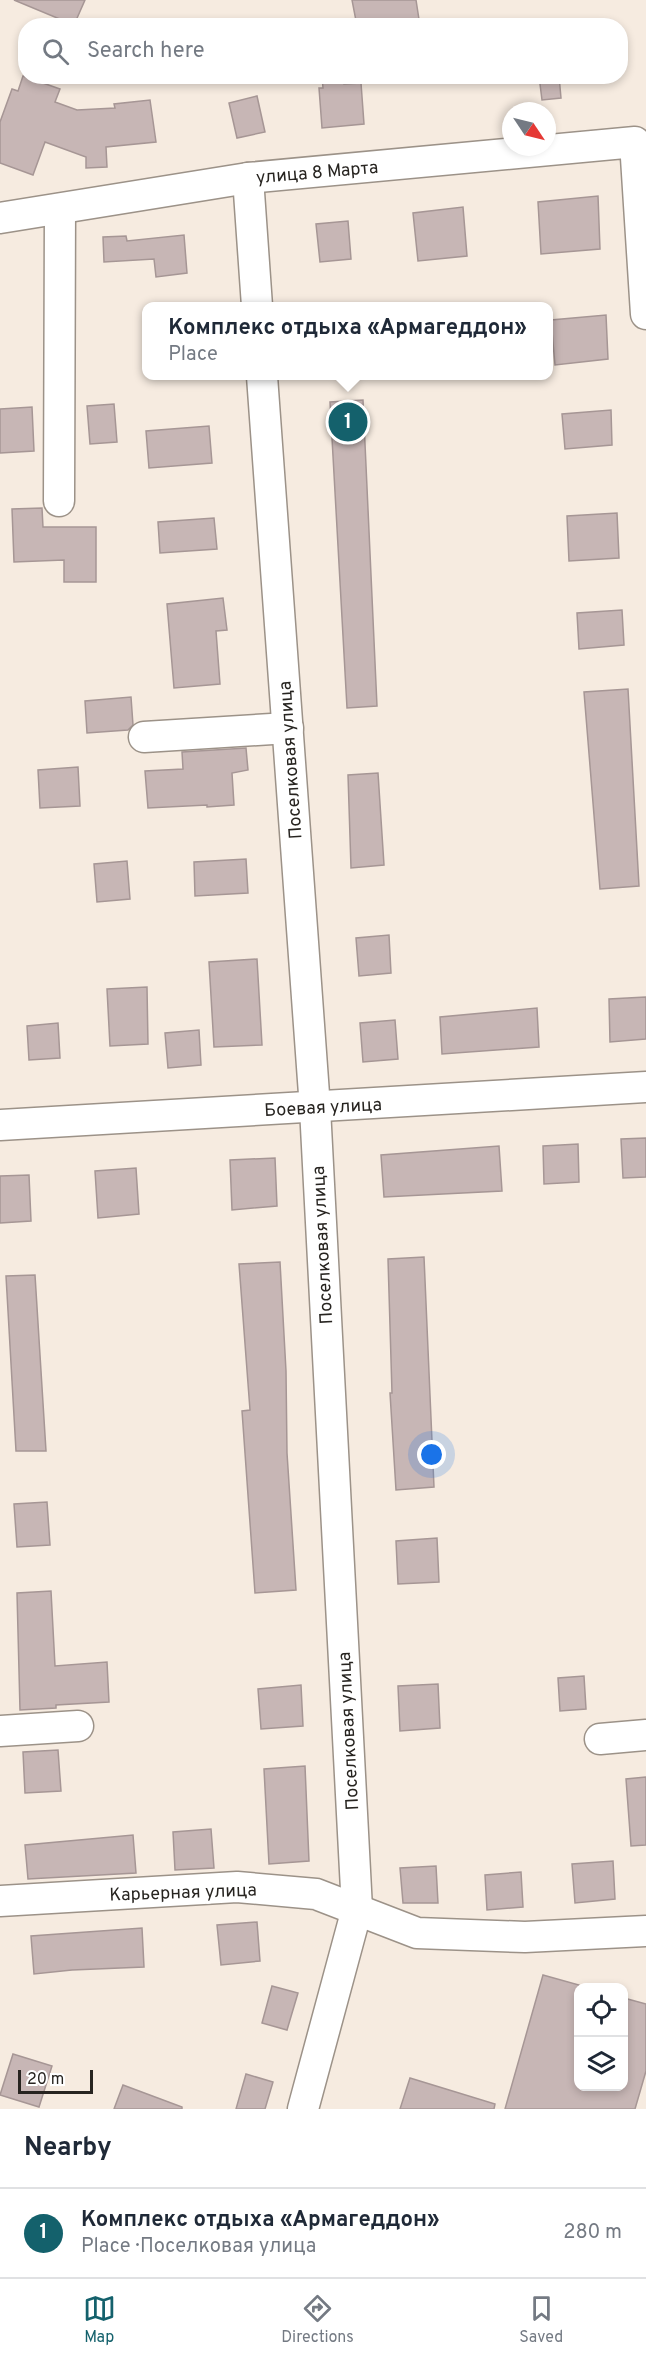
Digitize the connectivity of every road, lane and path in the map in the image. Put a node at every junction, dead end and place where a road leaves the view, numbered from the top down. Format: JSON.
{"nodes":[{"id":1,"x":248,"y":178,"type":"junction"},
{"id":2,"x":60,"y":209,"type":"junction"},
{"id":3,"x":0,"y":218,"type":"edge"},
{"id":4,"x":645,"y":296,"type":"edge"},
{"id":5,"x":257,"y":302,"type":"edge"},
{"id":6,"x":262,"y":380,"type":"edge"},
{"id":7,"x":59,"y":501,"type":"dead end"},
{"id":8,"x":288,"y":729,"type":"junction"},
{"id":9,"x":144,"y":737,"type":"dead end"},
{"id":10,"x":646,"y":1087,"type":"edge"},
{"id":11,"x":315,"y":1108,"type":"junction"},
{"id":12,"x":0,"y":1125,"type":"edge"},
{"id":13,"x":78,"y":1726,"type":"dead end"},
{"id":14,"x":0,"y":1731,"type":"edge"},
{"id":15,"x":646,"y":1735,"type":"edge"},
{"id":16,"x":600,"y":1739,"type":"dead end"},
{"id":17,"x":0,"y":1901,"type":"edge"},
{"id":18,"x":357,"y":1909,"type":"junction"},
{"id":19,"x":646,"y":1931,"type":"edge"},
{"id":20,"x":303,"y":2109,"type":"edge"}],
"edges":[{"from":1,"to":2,"type":"street","name":"улица 8 Марта"},
{"from":1,"to":4,"type":"street","name":"улица 8 Марта"},
{"from":1,"to":5,"type":"street"},
{"from":2,"to":3,"type":"street","name":"улица 8 Марта"},
{"from":2,"to":7,"type":"street"},
{"from":6,"to":8,"type":"street","name":"Поселковая улица"},
{"from":8,"to":9,"type":"street"},
{"from":8,"to":11,"type":"street","name":"Поселковая улица"},
{"from":10,"to":11,"type":"street","name":"Боевая улица"},
{"from":11,"to":12,"type":"street","name":"Боевая улица"},
{"from":11,"to":18,"type":"street","name":"Поселковая улица"},
{"from":13,"to":14,"type":"street"},
{"from":15,"to":16,"type":"street"},
{"from":17,"to":18,"type":"street","name":"Карьерная улица"},
{"from":18,"to":19,"type":"street","name":"Карьерная улица"},
{"from":18,"to":20,"type":"street","name":"Поселковая улица"}]}
